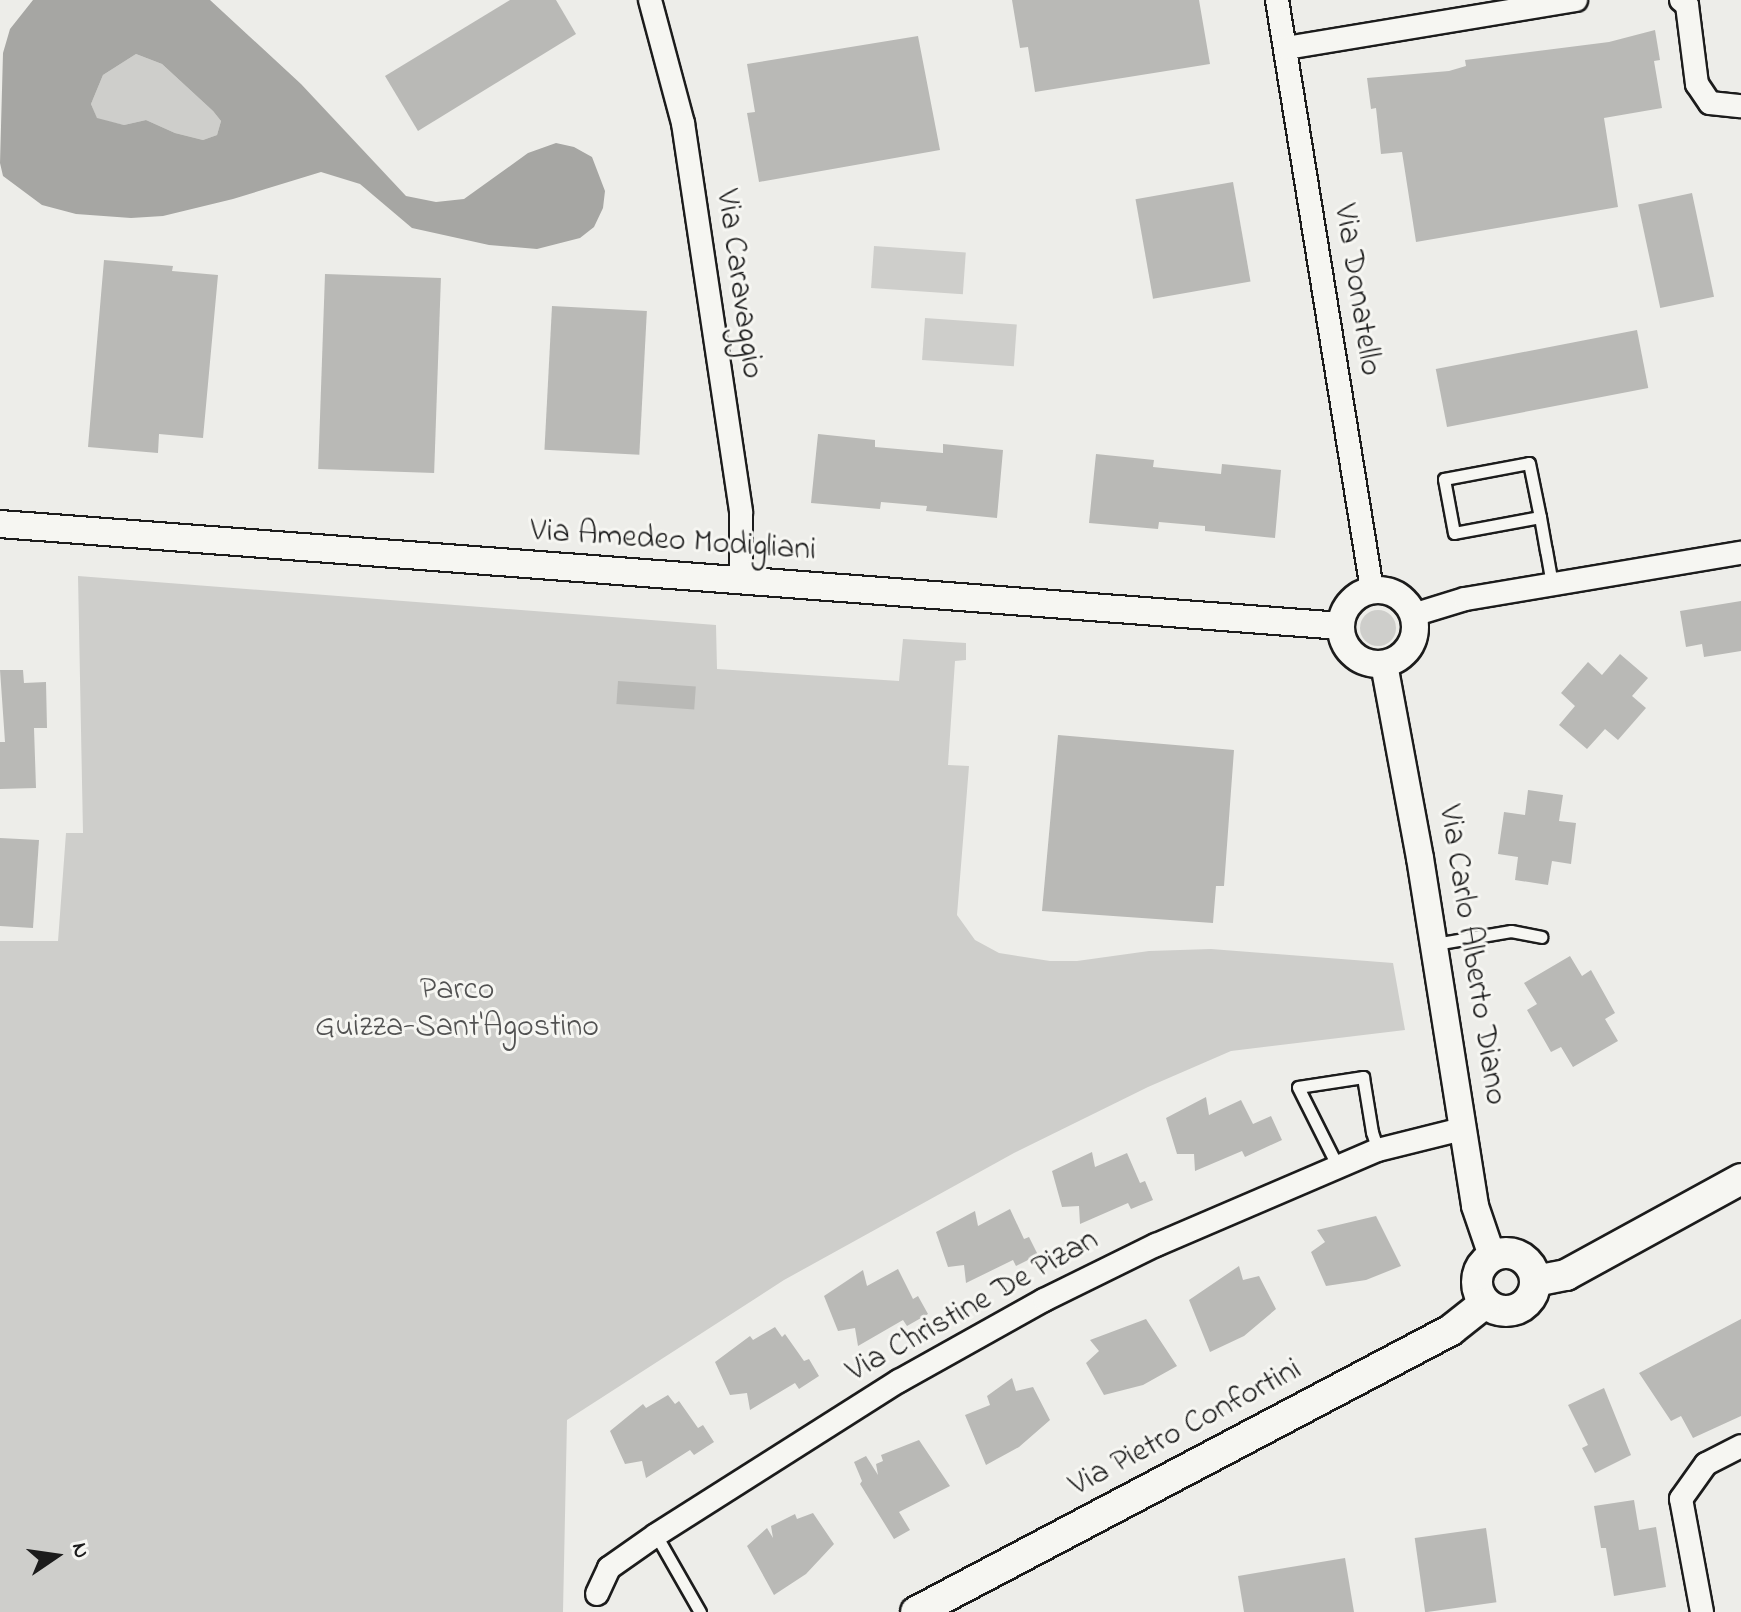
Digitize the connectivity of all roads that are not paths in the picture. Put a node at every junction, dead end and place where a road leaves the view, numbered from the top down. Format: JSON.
{"nodes":[{"id":1,"x":650,"y":0,"type":"edge"},
{"id":2,"x":1277,"y":0,"type":"edge"},
{"id":3,"x":1576,"y":0,"type":"edge"},
{"id":4,"x":1681,"y":0,"type":"edge"},
{"id":5,"x":1286,"y":48,"type":"junction"},
{"id":6,"x":1738,"y":107,"type":"edge"},
{"id":7,"x":1540,"y":517,"type":"junction"},
{"id":8,"x":0,"y":524,"type":"edge"},
{"id":9,"x":1741,"y":553,"type":"edge"},
{"id":10,"x":741,"y":581,"type":"junction"},
{"id":11,"x":1552,"y":585,"type":"junction"},
{"id":12,"x":1372,"y":590,"type":"junction"},
{"id":13,"x":1413,"y":615,"type":"junction"},
{"id":14,"x":1341,"y":626,"type":"junction"},
{"id":15,"x":1384,"y":664,"type":"junction"},
{"id":16,"x":1541,"y":937,"type":"dead end"},
{"id":17,"x":1433,"y":944,"type":"junction"},
{"id":18,"x":1462,"y":1129,"type":"junction"},
{"id":19,"x":1378,"y":1150,"type":"junction"},
{"id":20,"x":1338,"y":1167,"type":"junction"},
{"id":21,"x":1741,"y":1179,"type":"edge"},
{"id":22,"x":1492,"y":1256,"type":"junction"},
{"id":23,"x":1535,"y":1281,"type":"junction"},
{"id":24,"x":1485,"y":1303,"type":"junction"},
{"id":25,"x":1741,"y":1446,"type":"edge"},
{"id":26,"x":656,"y":1535,"type":"junction"},
{"id":27,"x":597,"y":1594,"type":"dead end"},
{"id":28,"x":700,"y":1612,"type":"edge"},
{"id":29,"x":916,"y":1612,"type":"edge"},
{"id":30,"x":1702,"y":1612,"type":"edge"}],
"edges":[{"from":1,"to":10,"type":"street","name":"Via Caravaggio"},
{"from":2,"to":5,"type":"street","name":"Via Donatello"},
{"from":3,"to":5,"type":"street"},
{"from":4,"to":6,"type":"street"},
{"from":5,"to":12,"type":"street","name":"Via Donatello"},
{"from":7,"to":7,"type":"lane"},
{"from":7,"to":11,"type":"lane"},
{"from":8,"to":10,"type":"street","name":"Via Amedeo Modigliani"},
{"from":9,"to":11,"type":"street"},
{"from":10,"to":14,"type":"street","name":"Via Amedeo Modigliani"},
{"from":11,"to":13,"type":"street"},
{"from":12,"to":13,"type":"street"},
{"from":12,"to":14,"type":"street"},
{"from":13,"to":15,"type":"street"},
{"from":14,"to":15,"type":"street"},
{"from":15,"to":17,"type":"street","name":"Via Carlo Alberto Diano"},
{"from":16,"to":17,"type":"lane"},
{"from":17,"to":18,"type":"street","name":"Via Carlo Alberto Diano"},
{"from":18,"to":19,"type":"street","name":"Via Christine De Pizan"},
{"from":18,"to":22,"type":"street","name":"Via Carlo Alberto Diano"},
{"from":19,"to":20,"type":"street","name":"Via Christine De Pizan"},
{"from":19,"to":20,"type":"lane"},
{"from":20,"to":26,"type":"street","name":"Via Christine De Pizan"},
{"from":21,"to":23,"type":"main road"},
{"from":22,"to":23,"type":"main road"},
{"from":22,"to":24,"type":"main road"},
{"from":23,"to":24,"type":"main road"},
{"from":24,"to":29,"type":"main road","name":"Via Pietro Confortini"},
{"from":25,"to":30,"type":"street"},
{"from":26,"to":27,"type":"street","name":"Via Christine De Pizan"},
{"from":26,"to":28,"type":"lane"}]}
